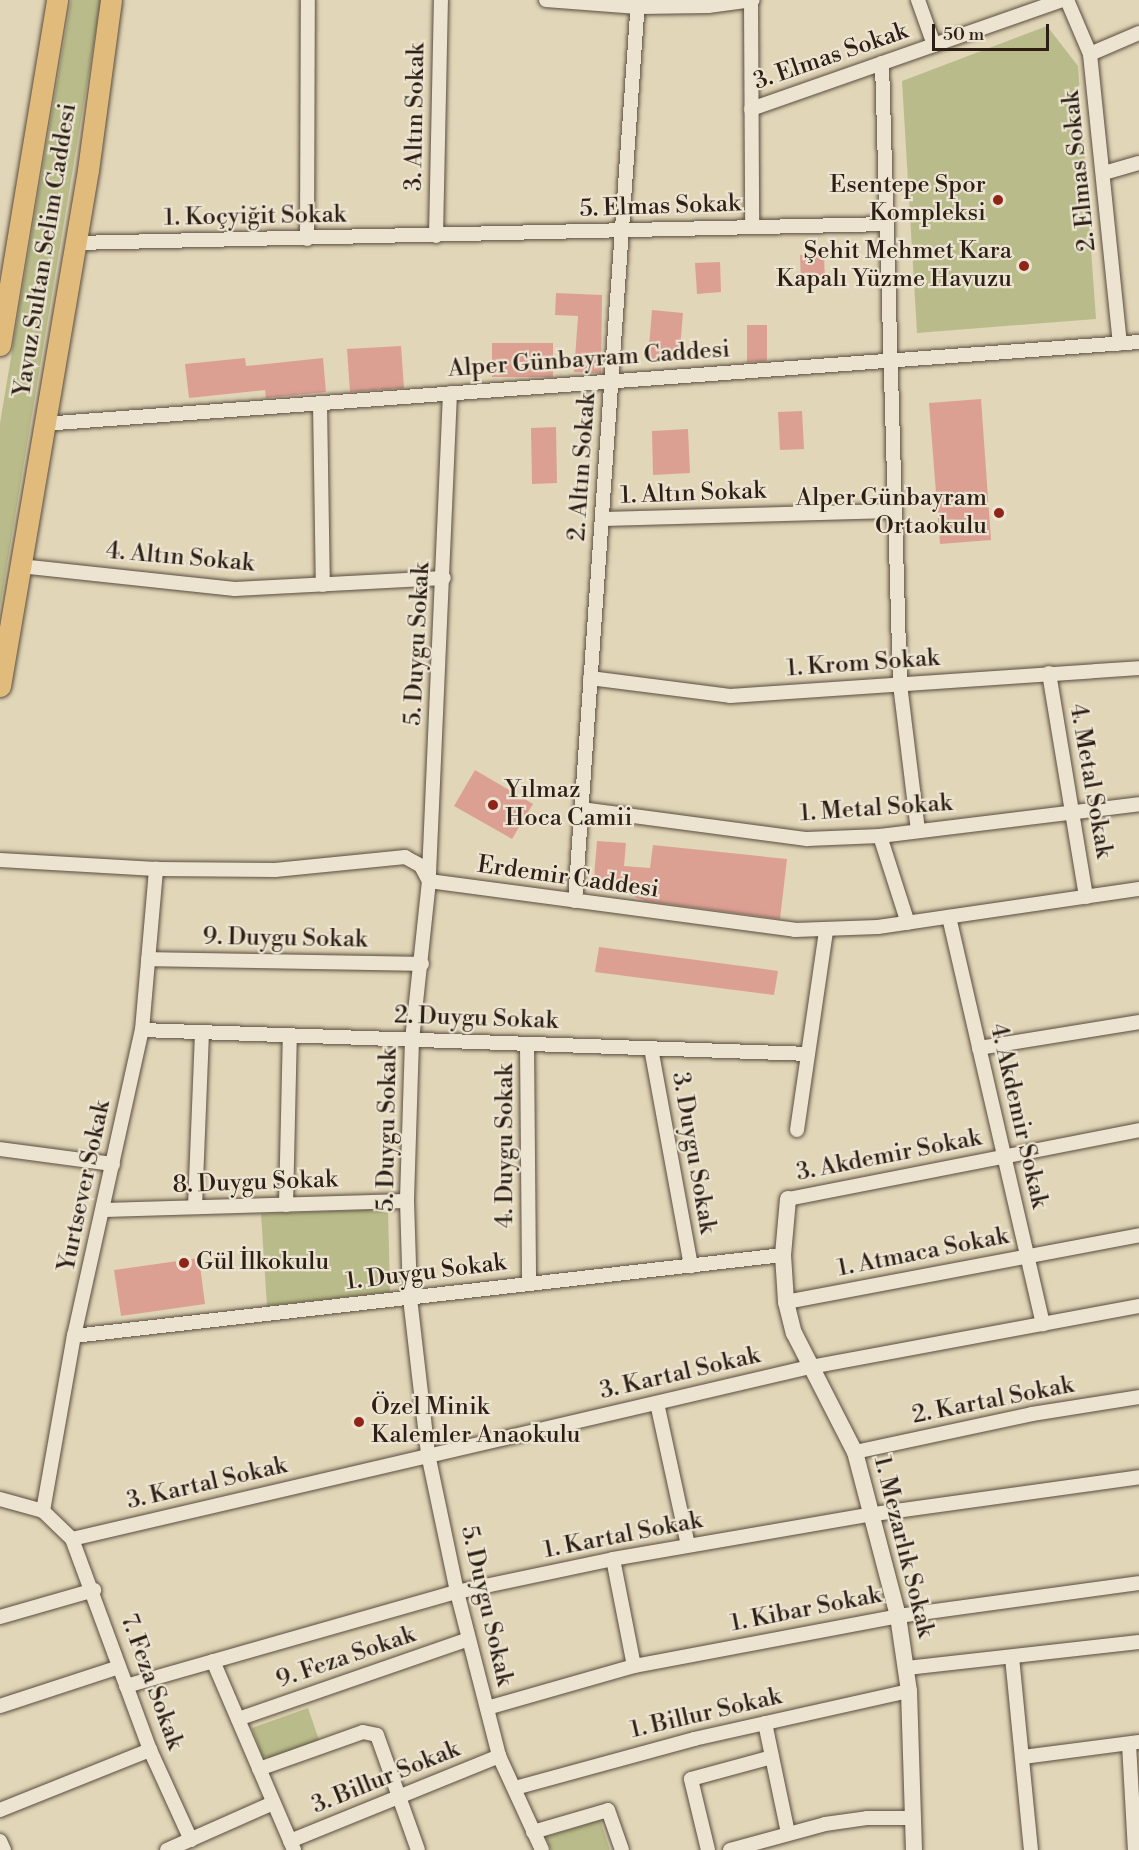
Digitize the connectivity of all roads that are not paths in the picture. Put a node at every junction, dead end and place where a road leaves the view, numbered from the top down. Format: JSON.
{"nodes":[{"id":1,"x":57,"y":0,"type":"edge"},
{"id":2,"x":111,"y":0,"type":"edge"},
{"id":3,"x":308,"y":0,"type":"edge"},
{"id":4,"x":441,"y":0,"type":"edge"},
{"id":5,"x":546,"y":0,"type":"edge"},
{"id":6,"x":752,"y":0,"type":"edge"},
{"id":7,"x":918,"y":0,"type":"edge"},
{"id":8,"x":1062,"y":0,"type":"edge"},
{"id":9,"x":1067,"y":0,"type":"edge"},
{"id":10,"x":638,"y":4,"type":"edge"},
{"id":11,"x":1139,"y":33,"type":"edge"},
{"id":12,"x":934,"y":45,"type":"junction"},
{"id":13,"x":1090,"y":54,"type":"junction"},
{"id":14,"x":882,"y":63,"type":"junction"},
{"id":15,"x":751,"y":109,"type":"junction"},
{"id":16,"x":1139,"y":163,"type":"edge"},
{"id":17,"x":1104,"y":173,"type":"junction"},
{"id":18,"x":885,"y":224,"type":"junction"},
{"id":19,"x":752,"y":227,"type":"junction"},
{"id":20,"x":622,"y":231,"type":"junction"},
{"id":21,"x":436,"y":236,"type":"junction"},
{"id":22,"x":307,"y":238,"type":"junction"},
{"id":23,"x":75,"y":243,"type":"junction"},
{"id":24,"x":1139,"y":342,"type":"edge"},
{"id":25,"x":1120,"y":343,"type":"junction"},
{"id":26,"x":0,"y":345,"type":"edge"},
{"id":27,"x":888,"y":360,"type":"junction"},
{"id":28,"x":611,"y":380,"type":"junction"},
{"id":29,"x":450,"y":393,"type":"junction"},
{"id":30,"x":320,"y":403,"type":"junction"},
{"id":31,"x":43,"y":424,"type":"junction"},
{"id":32,"x":894,"y":511,"type":"junction"},
{"id":33,"x":602,"y":519,"type":"junction"},
{"id":34,"x":20,"y":566,"type":"junction"},
{"id":35,"x":444,"y":578,"type":"junction"},
{"id":36,"x":323,"y":585,"type":"junction"},
{"id":37,"x":1139,"y":668,"type":"edge"},
{"id":38,"x":1048,"y":673,"type":"junction"},
{"id":39,"x":590,"y":678,"type":"junction"},
{"id":40,"x":900,"y":684,"type":"junction"},
{"id":41,"x":0,"y":686,"type":"edge"},
{"id":42,"x":1139,"y":804,"type":"edge"},
{"id":43,"x":581,"y":809,"type":"junction"},
{"id":44,"x":1072,"y":813,"type":"junction"},
{"id":45,"x":918,"y":831,"type":"junction"},
{"id":46,"x":880,"y":836,"type":"junction"},
{"id":47,"x":0,"y":860,"type":"edge"},
{"id":48,"x":156,"y":869,"type":"junction"},
{"id":49,"x":429,"y":881,"type":"junction"},
{"id":50,"x":1139,"y":889,"type":"edge"},
{"id":51,"x":1086,"y":897,"type":"junction"},
{"id":52,"x":574,"y":901,"type":"junction"},
{"id":53,"x":949,"y":917,"type":"junction"},
{"id":54,"x":908,"y":923,"type":"junction"},
{"id":55,"x":826,"y":930,"type":"junction"},
{"id":56,"x":148,"y":959,"type":"junction"},
{"id":57,"x":422,"y":964,"type":"junction"},
{"id":58,"x":1139,"y":1022,"type":"edge"},
{"id":59,"x":142,"y":1030,"type":"junction"},
{"id":60,"x":202,"y":1032,"type":"junction"},
{"id":61,"x":290,"y":1035,"type":"junction"},
{"id":62,"x":412,"y":1040,"type":"junction"},
{"id":63,"x":527,"y":1044,"type":"junction"},
{"id":64,"x":651,"y":1048,"type":"junction"},
{"id":65,"x":979,"y":1048,"type":"junction"},
{"id":66,"x":808,"y":1054,"type":"junction"},
{"id":67,"x":797,"y":1130,"type":"dead end"},
{"id":68,"x":1139,"y":1130,"type":"edge"},
{"id":69,"x":0,"y":1149,"type":"edge"},
{"id":70,"x":1004,"y":1156,"type":"junction"},
{"id":71,"x":113,"y":1164,"type":"junction"},
{"id":72,"x":788,"y":1198,"type":"joint"},
{"id":73,"x":407,"y":1201,"type":"junction"},
{"id":74,"x":286,"y":1205,"type":"junction"},
{"id":75,"x":195,"y":1207,"type":"junction"},
{"id":76,"x":103,"y":1210,"type":"junction"},
{"id":77,"x":1139,"y":1234,"type":"edge"},
{"id":78,"x":783,"y":1255,"type":"junction"},
{"id":79,"x":1027,"y":1256,"type":"junction"},
{"id":80,"x":691,"y":1266,"type":"junction"},
{"id":81,"x":529,"y":1284,"type":"junction"},
{"id":82,"x":410,"y":1298,"type":"junction"},
{"id":83,"x":786,"y":1302,"type":"junction"},
{"id":84,"x":1139,"y":1306,"type":"edge"},
{"id":85,"x":1043,"y":1324,"type":"junction"},
{"id":86,"x":74,"y":1335,"type":"junction"},
{"id":87,"x":810,"y":1367,"type":"junction"},
{"id":88,"x":1139,"y":1397,"type":"edge"},
{"id":89,"x":657,"y":1403,"type":"junction"},
{"id":90,"x":855,"y":1452,"type":"junction"},
{"id":91,"x":428,"y":1454,"type":"junction"},
{"id":92,"x":1139,"y":1477,"type":"edge"},
{"id":93,"x":0,"y":1499,"type":"edge"},
{"id":94,"x":43,"y":1511,"type":"junction"},
{"id":95,"x":874,"y":1514,"type":"junction"},
{"id":96,"x":72,"y":1539,"type":"junction"},
{"id":97,"x":688,"y":1545,"type":"junction"},
{"id":98,"x":613,"y":1559,"type":"junction"},
{"id":99,"x":1139,"y":1583,"type":"edge"},
{"id":100,"x":93,"y":1590,"type":"junction"},
{"id":101,"x":457,"y":1592,"type":"junction"},
{"id":102,"x":898,"y":1616,"type":"junction"},
{"id":103,"x":0,"y":1617,"type":"edge"},
{"id":104,"x":469,"y":1639,"type":"junction"},
{"id":105,"x":1139,"y":1642,"type":"edge"},
{"id":106,"x":1012,"y":1657,"type":"junction"},
{"id":107,"x":213,"y":1661,"type":"junction"},
{"id":108,"x":634,"y":1666,"type":"junction"},
{"id":109,"x":119,"y":1667,"type":"junction"},
{"id":110,"x":908,"y":1668,"type":"junction"},
{"id":111,"x":126,"y":1686,"type":"junction"},
{"id":112,"x":909,"y":1691,"type":"junction"},
{"id":113,"x":0,"y":1706,"type":"edge"},
{"id":114,"x":487,"y":1708,"type":"junction"},
{"id":115,"x":238,"y":1719,"type":"junction"},
{"id":116,"x":765,"y":1723,"type":"junction"},
{"id":117,"x":1134,"y":1743,"type":"edge"},
{"id":118,"x":150,"y":1750,"type":"junction"},
{"id":119,"x":500,"y":1756,"type":"junction"},
{"id":120,"x":772,"y":1757,"type":"junction"},
{"id":121,"x":1023,"y":1757,"type":"junction"},
{"id":122,"x":259,"y":1770,"type":"junction"},
{"id":123,"x":515,"y":1788,"type":"junction"},
{"id":124,"x":399,"y":1797,"type":"junction"},
{"id":125,"x":273,"y":1803,"type":"junction"},
{"id":126,"x":0,"y":1810,"type":"edge"},
{"id":127,"x":914,"y":1818,"type":"junction"},
{"id":128,"x":533,"y":1832,"type":"junction"},
{"id":129,"x":788,"y":1833,"type":"junction"},
{"id":130,"x":0,"y":1840,"type":"edge"},
{"id":131,"x":191,"y":1840,"type":"junction"},
{"id":132,"x":292,"y":1846,"type":"edge"},
{"id":133,"x":4,"y":1850,"type":"edge"},
{"id":134,"x":167,"y":1850,"type":"edge"},
{"id":135,"x":418,"y":1850,"type":"edge"},
{"id":136,"x":542,"y":1850,"type":"edge"},
{"id":137,"x":622,"y":1850,"type":"edge"},
{"id":138,"x":708,"y":1850,"type":"edge"},
{"id":139,"x":730,"y":1850,"type":"edge"},
{"id":140,"x":914,"y":1850,"type":"edge"},
{"id":141,"x":1031,"y":1850,"type":"edge"},
{"id":142,"x":1135,"y":1850,"type":"edge"}],
"edges":[{"from":1,"to":26,"type":"main road","name":"Yavuz Sultan Selim Caddesi"},
{"from":2,"to":23,"type":"main road","name":"Yavuz Sultan Selim Caddesi"},
{"from":3,"to":22,"type":"street"},
{"from":4,"to":21,"type":"street","name":"3. Altın Sokak"},
{"from":5,"to":10,"type":"street"},
{"from":6,"to":10,"type":"street"},
{"from":6,"to":15,"type":"street"},
{"from":7,"to":12,"type":"street"},
{"from":8,"to":12,"type":"street","name":"3. Elmas Sokak"},
{"from":9,"to":13,"type":"street","name":"2. Elmas Sokak"},
{"from":10,"to":20,"type":"street","name":"2. Altın Sokak"},
{"from":11,"to":13,"type":"street"},
{"from":12,"to":14,"type":"street","name":"3. Elmas Sokak"},
{"from":13,"to":17,"type":"street","name":"2. Elmas Sokak"},
{"from":14,"to":15,"type":"street","name":"3. Elmas Sokak"},
{"from":14,"to":18,"type":"street"},
{"from":15,"to":19,"type":"street"},
{"from":16,"to":17,"type":"street"},
{"from":17,"to":25,"type":"street","name":"2. Elmas Sokak"},
{"from":18,"to":19,"type":"street","name":"5. Elmas Sokak"},
{"from":18,"to":27,"type":"street"},
{"from":19,"to":20,"type":"street","name":"5. Elmas Sokak"},
{"from":20,"to":21,"type":"street","name":"5. Elmas Sokak"},
{"from":20,"to":28,"type":"street","name":"2. Altın Sokak"},
{"from":21,"to":22,"type":"street","name":"1. Koçyiğit Sokak"},
{"from":22,"to":23,"type":"street","name":"1. Koçyiğit Sokak"},
{"from":23,"to":31,"type":"main road","name":"Yavuz Sultan Selim Caddesi"},
{"from":24,"to":25,"type":"street","name":"Alper Günbayram Caddesi"},
{"from":25,"to":27,"type":"street","name":"Alper Günbayram Caddesi"},
{"from":27,"to":28,"type":"street","name":"Alper Günbayram Caddesi"},
{"from":27,"to":32,"type":"street"},
{"from":28,"to":29,"type":"street","name":"Alper Günbayram Caddesi"},
{"from":28,"to":33,"type":"street","name":"2. Altın Sokak"},
{"from":29,"to":30,"type":"street","name":"Alper Günbayram Caddesi"},
{"from":29,"to":35,"type":"street","name":"5. Duygu Sokak"},
{"from":30,"to":31,"type":"street","name":"Alper Günbayram Caddesi"},
{"from":30,"to":36,"type":"street"},
{"from":31,"to":34,"type":"main road","name":"Yavuz Sultan Selim Caddesi"},
{"from":32,"to":33,"type":"street","name":"1. Altın Sokak"},
{"from":32,"to":40,"type":"street"},
{"from":33,"to":39,"type":"street","name":"2. Altın Sokak"},
{"from":34,"to":36,"type":"street","name":"4. Altın Sokak"},
{"from":34,"to":41,"type":"main road","name":"Yavuz Sultan Selim Caddesi"},
{"from":35,"to":36,"type":"street","name":"4. Altın Sokak"},
{"from":35,"to":49,"type":"street","name":"5. Duygu Sokak"},
{"from":37,"to":38,"type":"street","name":"1. Krom Sokak"},
{"from":38,"to":40,"type":"street","name":"1. Krom Sokak"},
{"from":38,"to":44,"type":"street","name":"4. Metal Sokak"},
{"from":39,"to":40,"type":"street","name":"1. Krom Sokak"},
{"from":39,"to":43,"type":"street","name":"2. Altın Sokak"},
{"from":40,"to":45,"type":"street"},
{"from":42,"to":44,"type":"street","name":"1. Metal Sokak"},
{"from":43,"to":46,"type":"street","name":"1. Metal Sokak"},
{"from":43,"to":52,"type":"street","name":"2. Altın Sokak"},
{"from":44,"to":45,"type":"street","name":"1. Metal Sokak"},
{"from":44,"to":51,"type":"street","name":"4. Metal Sokak"},
{"from":45,"to":46,"type":"street","name":"1. Metal Sokak"},
{"from":46,"to":54,"type":"street"},
{"from":47,"to":48,"type":"street"},
{"from":48,"to":49,"type":"street"},
{"from":48,"to":56,"type":"street","name":"Yurtsever Sokak"},
{"from":49,"to":52,"type":"street","name":"Erdemir Caddesi"},
{"from":49,"to":57,"type":"street","name":"5. Duygu Sokak"},
{"from":50,"to":51,"type":"street","name":"Erdemir Caddesi"},
{"from":51,"to":53,"type":"street","name":"Erdemir Caddesi"},
{"from":52,"to":55,"type":"street","name":"Erdemir Caddesi"},
{"from":53,"to":54,"type":"street","name":"Erdemir Caddesi"},
{"from":53,"to":65,"type":"street","name":"4. Akdemir Sokak"},
{"from":54,"to":55,"type":"street","name":"Erdemir Caddesi"},
{"from":55,"to":66,"type":"street"},
{"from":56,"to":57,"type":"street","name":"9. Duygu Sokak"},
{"from":56,"to":59,"type":"street","name":"Yurtsever Sokak"},
{"from":57,"to":62,"type":"street","name":"5. Duygu Sokak"},
{"from":58,"to":65,"type":"street"},
{"from":59,"to":60,"type":"street","name":"2. Duygu Sokak"},
{"from":59,"to":71,"type":"street","name":"Yurtsever Sokak"},
{"from":60,"to":61,"type":"street","name":"2. Duygu Sokak"},
{"from":60,"to":75,"type":"street"},
{"from":61,"to":62,"type":"street","name":"2. Duygu Sokak"},
{"from":61,"to":74,"type":"street"},
{"from":62,"to":63,"type":"street","name":"2. Duygu Sokak"},
{"from":62,"to":73,"type":"street","name":"5. Duygu Sokak"},
{"from":63,"to":64,"type":"street","name":"2. Duygu Sokak"},
{"from":63,"to":81,"type":"street","name":"4. Duygu Sokak"},
{"from":64,"to":66,"type":"street","name":"2. Duygu Sokak"},
{"from":64,"to":80,"type":"street","name":"3. Duygu Sokak"},
{"from":65,"to":70,"type":"street","name":"4. Akdemir Sokak"},
{"from":66,"to":67,"type":"street"},
{"from":68,"to":70,"type":"street","name":"3. Akdemir Sokak"},
{"from":69,"to":71,"type":"street"},
{"from":70,"to":72,"type":"street","name":"3. Akdemir Sokak"},
{"from":70,"to":79,"type":"street","name":"4. Akdemir Sokak"},
{"from":71,"to":76,"type":"street","name":"Yurtsever Sokak"},
{"from":72,"to":78,"type":"street","name":"1. Mezarlık Sokak"},
{"from":73,"to":74,"type":"street","name":"8. Duygu Sokak"},
{"from":73,"to":82,"type":"street","name":"5. Duygu Sokak"},
{"from":74,"to":75,"type":"street","name":"8. Duygu Sokak"},
{"from":75,"to":76,"type":"street","name":"8. Duygu Sokak"},
{"from":76,"to":86,"type":"street","name":"Yurtsever Sokak"},
{"from":77,"to":79,"type":"street","name":"1. Atmaca Sokak"},
{"from":78,"to":80,"type":"street","name":"1. Duygu Sokak"},
{"from":78,"to":83,"type":"street","name":"1. Mezarlık Sokak"},
{"from":79,"to":83,"type":"street","name":"1. Atmaca Sokak"},
{"from":79,"to":85,"type":"street","name":"4. Akdemir Sokak"},
{"from":80,"to":81,"type":"street","name":"1. Duygu Sokak"},
{"from":81,"to":82,"type":"street","name":"1. Duygu Sokak"},
{"from":82,"to":86,"type":"street","name":"1. Duygu Sokak"},
{"from":82,"to":91,"type":"street","name":"5. Duygu Sokak"},
{"from":83,"to":87,"type":"street","name":"1. Mezarlık Sokak"},
{"from":84,"to":85,"type":"street","name":"3. Kartal Sokak"},
{"from":85,"to":87,"type":"street","name":"3. Kartal Sokak"},
{"from":86,"to":94,"type":"street","name":"Yurtsever Sokak"},
{"from":87,"to":89,"type":"street","name":"3. Kartal Sokak"},
{"from":87,"to":90,"type":"street","name":"1. Mezarlık Sokak"},
{"from":88,"to":90,"type":"street","name":"2. Kartal Sokak"},
{"from":89,"to":91,"type":"street","name":"3. Kartal Sokak"},
{"from":89,"to":97,"type":"street"},
{"from":90,"to":95,"type":"street","name":"1. Mezarlık Sokak"},
{"from":91,"to":96,"type":"street","name":"3. Kartal Sokak"},
{"from":91,"to":101,"type":"street","name":"5. Duygu Sokak"},
{"from":92,"to":95,"type":"street","name":"1. Kartal Sokak"},
{"from":93,"to":94,"type":"street"},
{"from":94,"to":96,"type":"street"},
{"from":95,"to":97,"type":"street","name":"1. Kartal Sokak"},
{"from":95,"to":102,"type":"street","name":"1. Mezarlık Sokak"},
{"from":96,"to":100,"type":"street","name":"7. Feza Sokak"},
{"from":97,"to":98,"type":"street","name":"1. Kartal Sokak"},
{"from":98,"to":101,"type":"street","name":"1. Kartal Sokak"},
{"from":98,"to":108,"type":"street"},
{"from":99,"to":102,"type":"street","name":"1. Kibar Sokak"},
{"from":100,"to":103,"type":"street"},
{"from":100,"to":109,"type":"street","name":"7. Feza Sokak"},
{"from":101,"to":104,"type":"street","name":"5. Duygu Sokak"},
{"from":101,"to":107,"type":"street","name":"1. Kartal Sokak"},
{"from":102,"to":108,"type":"street","name":"1. Kibar Sokak"},
{"from":102,"to":110,"type":"street","name":"1. Mezarlık Sokak"},
{"from":104,"to":114,"type":"street","name":"5. Duygu Sokak"},
{"from":104,"to":115,"type":"street","name":"9. Feza Sokak"},
{"from":105,"to":106,"type":"street"},
{"from":106,"to":110,"type":"street"},
{"from":106,"to":121,"type":"street"},
{"from":107,"to":111,"type":"street","name":"1. Kartal Sokak"},
{"from":107,"to":115,"type":"street"},
{"from":108,"to":114,"type":"street","name":"1. Kibar Sokak"},
{"from":109,"to":111,"type":"street","name":"7. Feza Sokak"},
{"from":109,"to":113,"type":"street"},
{"from":110,"to":112,"type":"street","name":"1. Mezarlık Sokak"},
{"from":111,"to":118,"type":"street","name":"7. Feza Sokak"},
{"from":112,"to":116,"type":"street","name":"1. Billur Sokak"},
{"from":112,"to":127,"type":"street","name":"1. Mezarlık Sokak"},
{"from":114,"to":119,"type":"street","name":"5. Duygu Sokak"},
{"from":115,"to":122,"type":"street"},
{"from":116,"to":120,"type":"street"},
{"from":116,"to":123,"type":"street","name":"1. Billur Sokak"},
{"from":117,"to":121,"type":"street"},
{"from":117,"to":142,"type":"street"},
{"from":118,"to":126,"type":"street"},
{"from":118,"to":131,"type":"street","name":"7. Feza Sokak"},
{"from":119,"to":123,"type":"street","name":"5. Duygu Sokak"},
{"from":119,"to":124,"type":"street","name":"3. Billur Sokak"},
{"from":120,"to":129,"type":"street"},
{"from":120,"to":138,"type":"street"},
{"from":121,"to":141,"type":"street"},
{"from":122,"to":124,"type":"street"},
{"from":122,"to":125,"type":"street"},
{"from":123,"to":128,"type":"street","name":"5. Duygu Sokak"},
{"from":124,"to":132,"type":"street","name":"3. Billur Sokak"},
{"from":124,"to":135,"type":"street"},
{"from":125,"to":131,"type":"street"},
{"from":125,"to":132,"type":"street"},
{"from":127,"to":129,"type":"street"},
{"from":127,"to":140,"type":"street","name":"1. Mezarlık Sokak"},
{"from":128,"to":136,"type":"street","name":"5. Duygu Sokak"},
{"from":128,"to":137,"type":"street"},
{"from":129,"to":139,"type":"street"},
{"from":130,"to":133,"type":"street"},
{"from":131,"to":134,"type":"street"}]}
